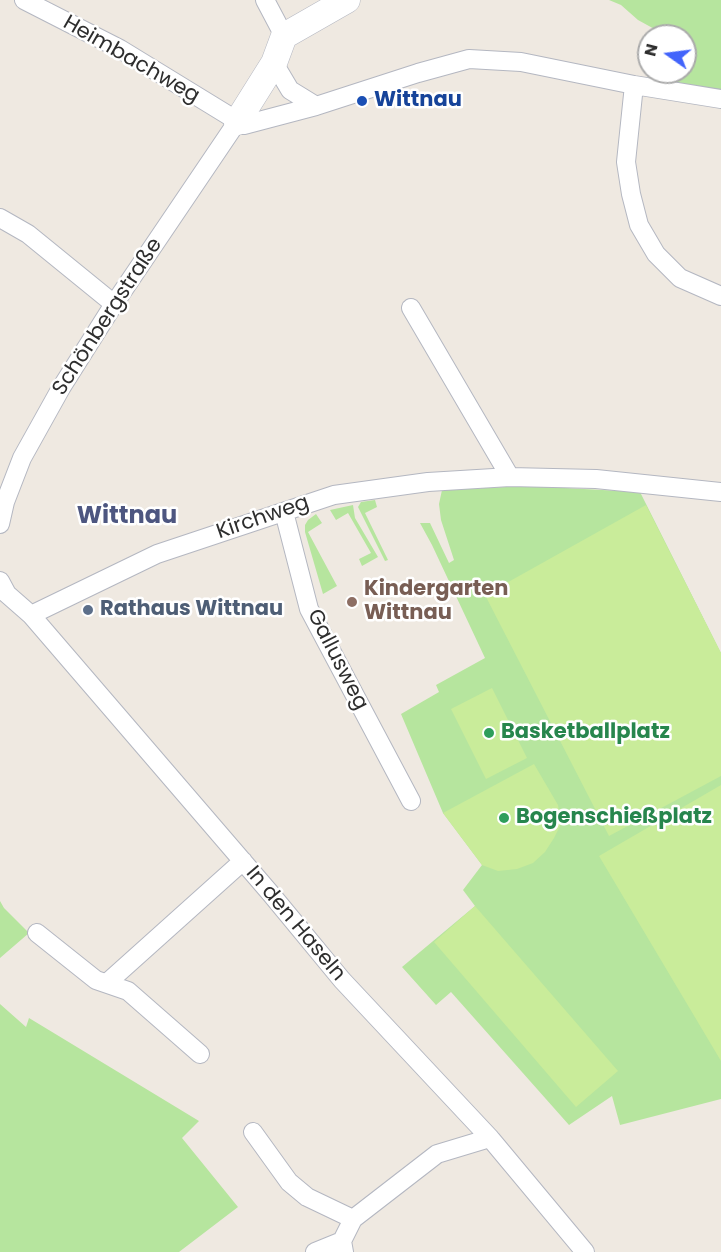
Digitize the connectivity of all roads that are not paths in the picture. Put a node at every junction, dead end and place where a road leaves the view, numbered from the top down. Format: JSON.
{"nodes":[{"id":1,"x":24,"y":0,"type":"edge"},
{"id":2,"x":265,"y":0,"type":"edge"},
{"id":3,"x":347,"y":0,"type":"edge"},
{"id":4,"x":285,"y":36,"type":"junction"},
{"id":5,"x":274,"y":63,"type":"junction"},
{"id":6,"x":634,"y":85,"type":"junction"},
{"id":7,"x":721,"y":99,"type":"edge"},
{"id":8,"x":316,"y":106,"type":"junction"},
{"id":9,"x":237,"y":122,"type":"junction"},
{"id":10,"x":0,"y":218,"type":"edge"},
{"id":11,"x":721,"y":296,"type":"edge"},
{"id":12,"x":114,"y":304,"type":"junction"},
{"id":13,"x":411,"y":308,"type":"dead end"},
{"id":14,"x":510,"y":477,"type":"junction"},
{"id":15,"x":721,"y":492,"type":"edge"},
{"id":16,"x":284,"y":512,"type":"junction"},
{"id":17,"x":0,"y":524,"type":"edge"},
{"id":18,"x":2,"y":592,"type":"edge"},
{"id":19,"x":31,"y":615,"type":"junction"},
{"id":20,"x":411,"y":801,"type":"dead end"},
{"id":21,"x":243,"y":861,"type":"junction"},
{"id":22,"x":37,"y":933,"type":"dead end"},
{"id":23,"x":107,"y":983,"type":"junction"},
{"id":24,"x":200,"y":1054,"type":"dead end"},
{"id":25,"x":252,"y":1132,"type":"dead end"},
{"id":26,"x":490,"y":1138,"type":"junction"},
{"id":27,"x":353,"y":1219,"type":"junction"},
{"id":28,"x":343,"y":1247,"type":"edge"},
{"id":29,"x":315,"y":1252,"type":"edge"},
{"id":30,"x":585,"y":1252,"type":"edge"}],
"edges":[{"from":1,"to":9,"type":"street","name":"Heimbachweg"},
{"from":2,"to":4,"type":"street"},
{"from":3,"to":4,"type":"street"},
{"from":4,"to":5,"type":"street"},
{"from":5,"to":8,"type":"street"},
{"from":5,"to":9,"type":"street"},
{"from":6,"to":7,"type":"street"},
{"from":6,"to":8,"type":"street"},
{"from":6,"to":11,"type":"street"},
{"from":8,"to":9,"type":"street"},
{"from":9,"to":12,"type":"street","name":"Schönbergstraße"},
{"from":10,"to":12,"type":"street"},
{"from":12,"to":17,"type":"street","name":"Schönbergstraße"},
{"from":13,"to":14,"type":"street"},
{"from":14,"to":15,"type":"street","name":"Kirchweg"},
{"from":14,"to":16,"type":"street","name":"Kirchweg"},
{"from":16,"to":19,"type":"street","name":"Kirchweg"},
{"from":16,"to":20,"type":"street","name":"Gallusweg"},
{"from":18,"to":19,"type":"street","name":"In den Haseln"},
{"from":19,"to":21,"type":"street","name":"In den Haseln"},
{"from":21,"to":23,"type":"street"},
{"from":21,"to":26,"type":"street","name":"In den Haseln"},
{"from":22,"to":23,"type":"street"},
{"from":23,"to":24,"type":"street"},
{"from":25,"to":27,"type":"street"},
{"from":26,"to":27,"type":"street"},
{"from":26,"to":30,"type":"street","name":"In den Haseln"},
{"from":27,"to":28,"type":"street"},
{"from":28,"to":29,"type":"street"}]}
